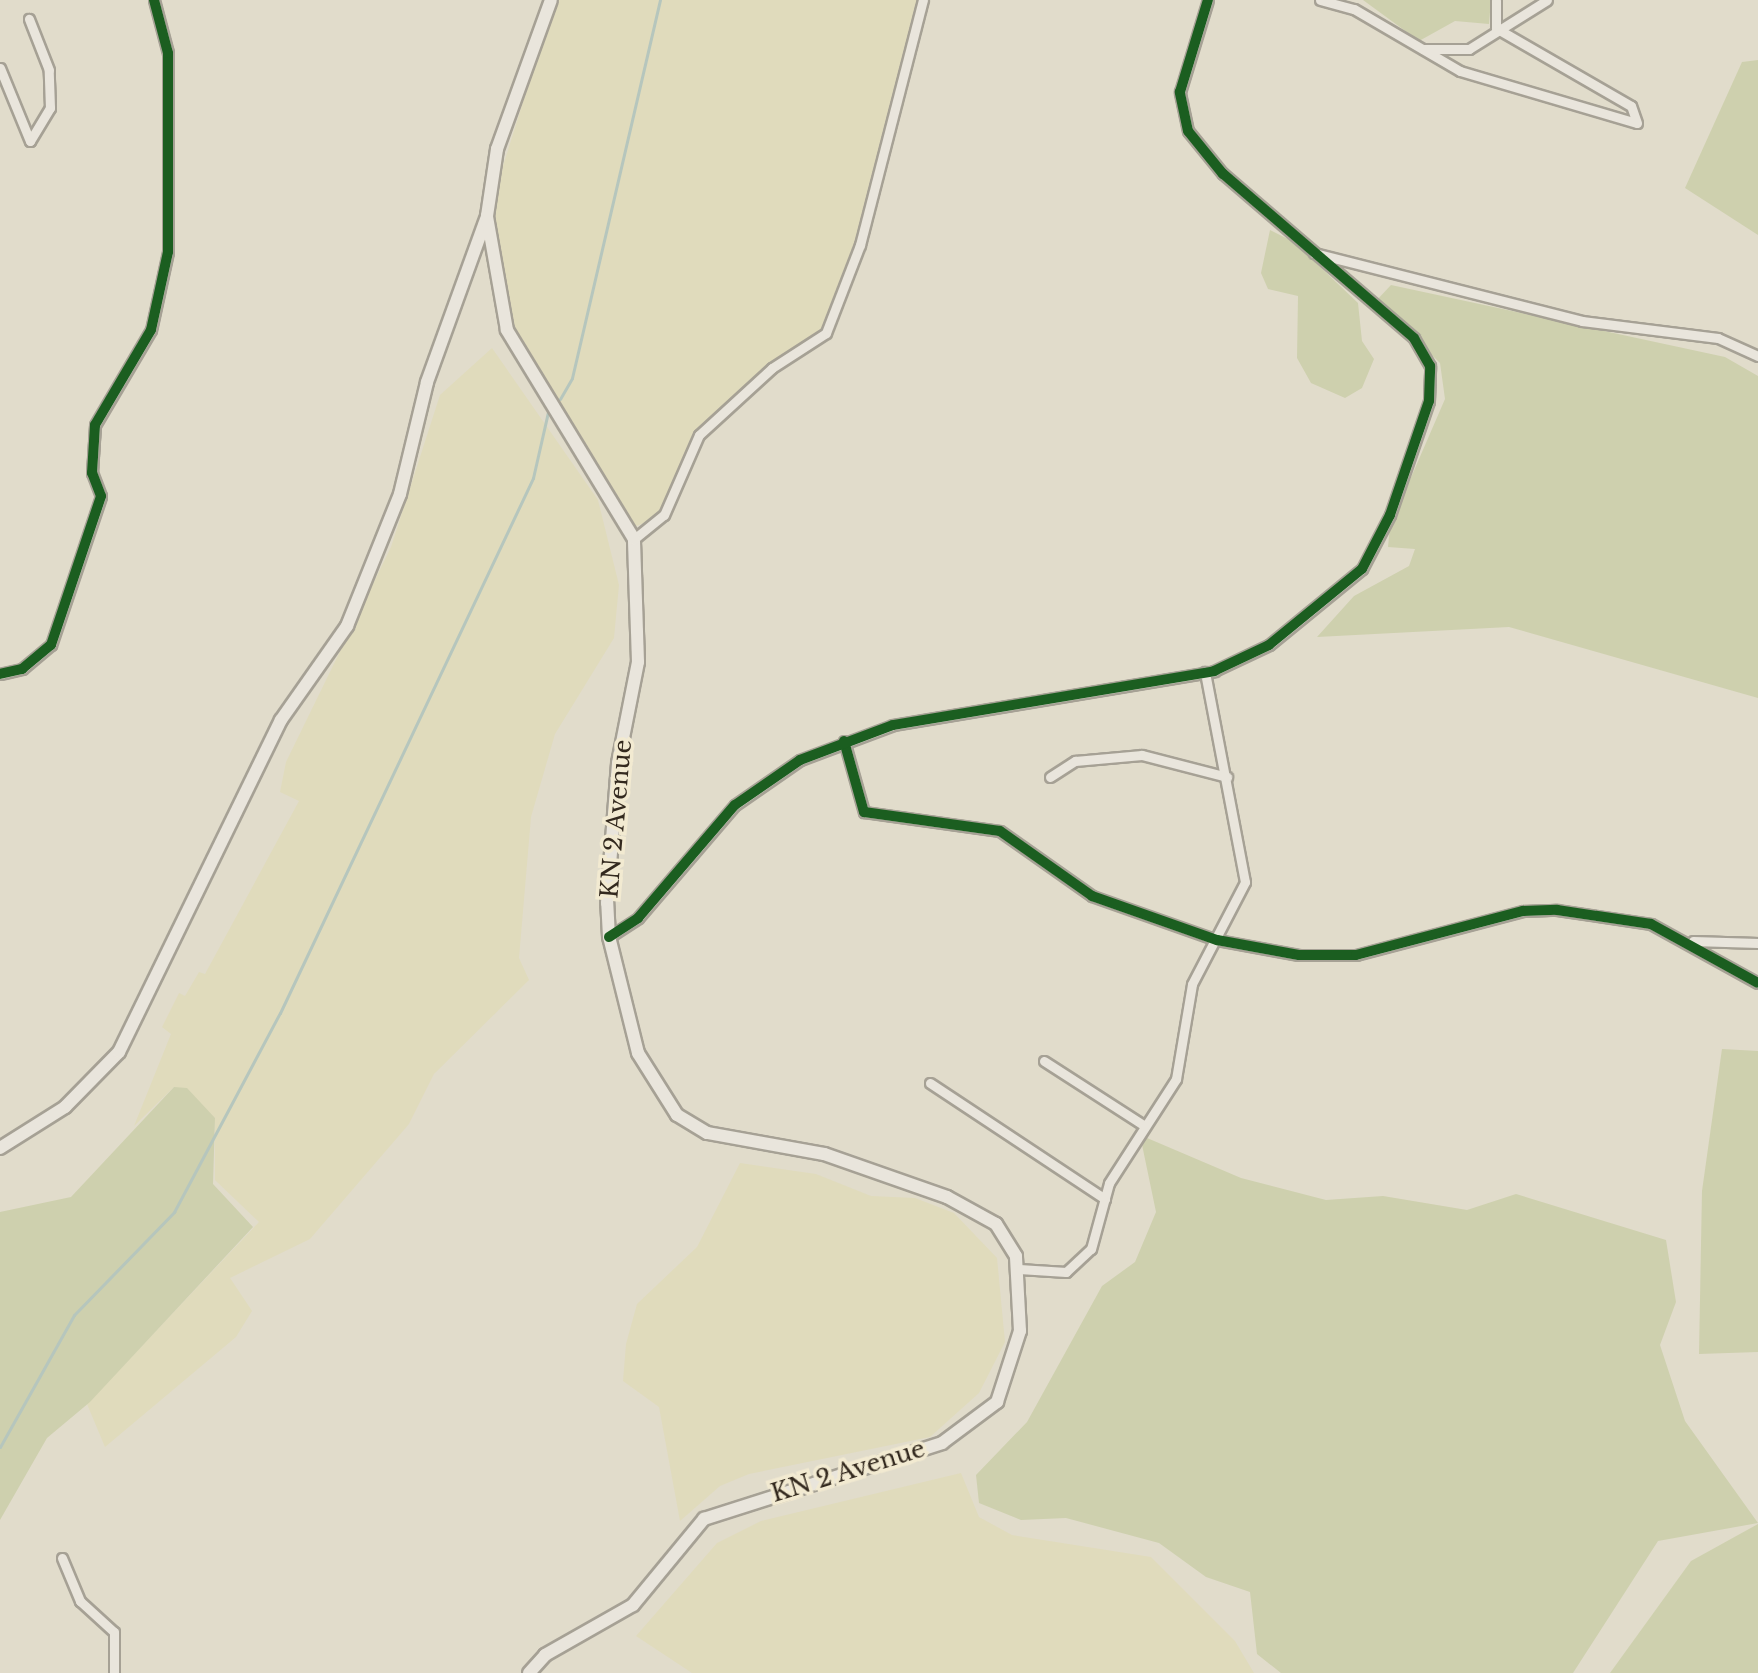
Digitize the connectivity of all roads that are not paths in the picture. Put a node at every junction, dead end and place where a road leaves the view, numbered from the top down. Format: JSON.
{"nodes":[{"id":1,"x":154,"y":0,"type":"edge"},
{"id":2,"x":551,"y":0,"type":"edge"},
{"id":3,"x":923,"y":0,"type":"edge"},
{"id":4,"x":1208,"y":0,"type":"edge"},
{"id":5,"x":1320,"y":0,"type":"edge"},
{"id":6,"x":1496,"y":0,"type":"edge"},
{"id":7,"x":1547,"y":0,"type":"edge"},
{"id":8,"x":29,"y":19,"type":"dead end"},
{"id":9,"x":1496,"y":28,"type":"junction"},
{"id":10,"x":1420,"y":49,"type":"junction"},
{"id":11,"x":0,"y":68,"type":"edge"},
{"id":12,"x":487,"y":216,"type":"junction"},
{"id":13,"x":1311,"y":252,"type":"junction"},
{"id":14,"x":1758,"y":356,"type":"edge"},
{"id":15,"x":634,"y":539,"type":"junction"},
{"id":16,"x":1205,"y":672,"type":"junction"},
{"id":17,"x":0,"y":674,"type":"edge"},
{"id":18,"x":844,"y":741,"type":"junction"},
{"id":19,"x":1050,"y":777,"type":"dead end"},
{"id":20,"x":1227,"y":777,"type":"junction"},
{"id":21,"x":609,"y":937,"type":"junction"},
{"id":22,"x":1685,"y":939,"type":"junction"},
{"id":23,"x":1217,"y":940,"type":"junction"},
{"id":24,"x":1758,"y":943,"type":"edge"},
{"id":25,"x":1758,"y":983,"type":"edge"},
{"id":26,"x":1044,"y":1061,"type":"dead end"},
{"id":27,"x":930,"y":1083,"type":"dead end"},
{"id":28,"x":1145,"y":1126,"type":"junction"},
{"id":29,"x":0,"y":1148,"type":"edge"},
{"id":30,"x":1105,"y":1199,"type":"junction"},
{"id":31,"x":1019,"y":1269,"type":"junction"},
{"id":32,"x":62,"y":1558,"type":"dead end"},
{"id":33,"x":114,"y":1673,"type":"edge"},
{"id":34,"x":529,"y":1673,"type":"edge"}],
"edges":[{"from":1,"to":17,"type":"street"},
{"from":2,"to":12,"type":"main road","name":"KN 2 Avenue"},
{"from":3,"to":15,"type":"street"},
{"from":4,"to":13,"type":"street"},
{"from":5,"to":10,"type":"street"},
{"from":6,"to":9,"type":"street"},
{"from":7,"to":9,"type":"street"},
{"from":8,"to":11,"type":"street"},
{"from":9,"to":10,"type":"street"},
{"from":9,"to":10,"type":"street"},
{"from":12,"to":15,"type":"main road","name":"KN 2 Avenue"},
{"from":12,"to":29,"type":"main road"},
{"from":13,"to":14,"type":"street"},
{"from":13,"to":16,"type":"street"},
{"from":15,"to":21,"type":"main road","name":"KN 2 Avenue"},
{"from":16,"to":18,"type":"street"},
{"from":16,"to":20,"type":"street"},
{"from":18,"to":21,"type":"street"},
{"from":18,"to":23,"type":"street"},
{"from":19,"to":20,"type":"street"},
{"from":20,"to":23,"type":"street"},
{"from":21,"to":31,"type":"main road","name":"KN 2 Avenue"},
{"from":22,"to":23,"type":"street"},
{"from":22,"to":24,"type":"street"},
{"from":22,"to":25,"type":"street"},
{"from":23,"to":28,"type":"street"},
{"from":26,"to":28,"type":"street"},
{"from":27,"to":30,"type":"street"},
{"from":28,"to":30,"type":"street"},
{"from":30,"to":31,"type":"street"},
{"from":31,"to":34,"type":"main road","name":"KN 2 Avenue"},
{"from":32,"to":33,"type":"street"}]}
